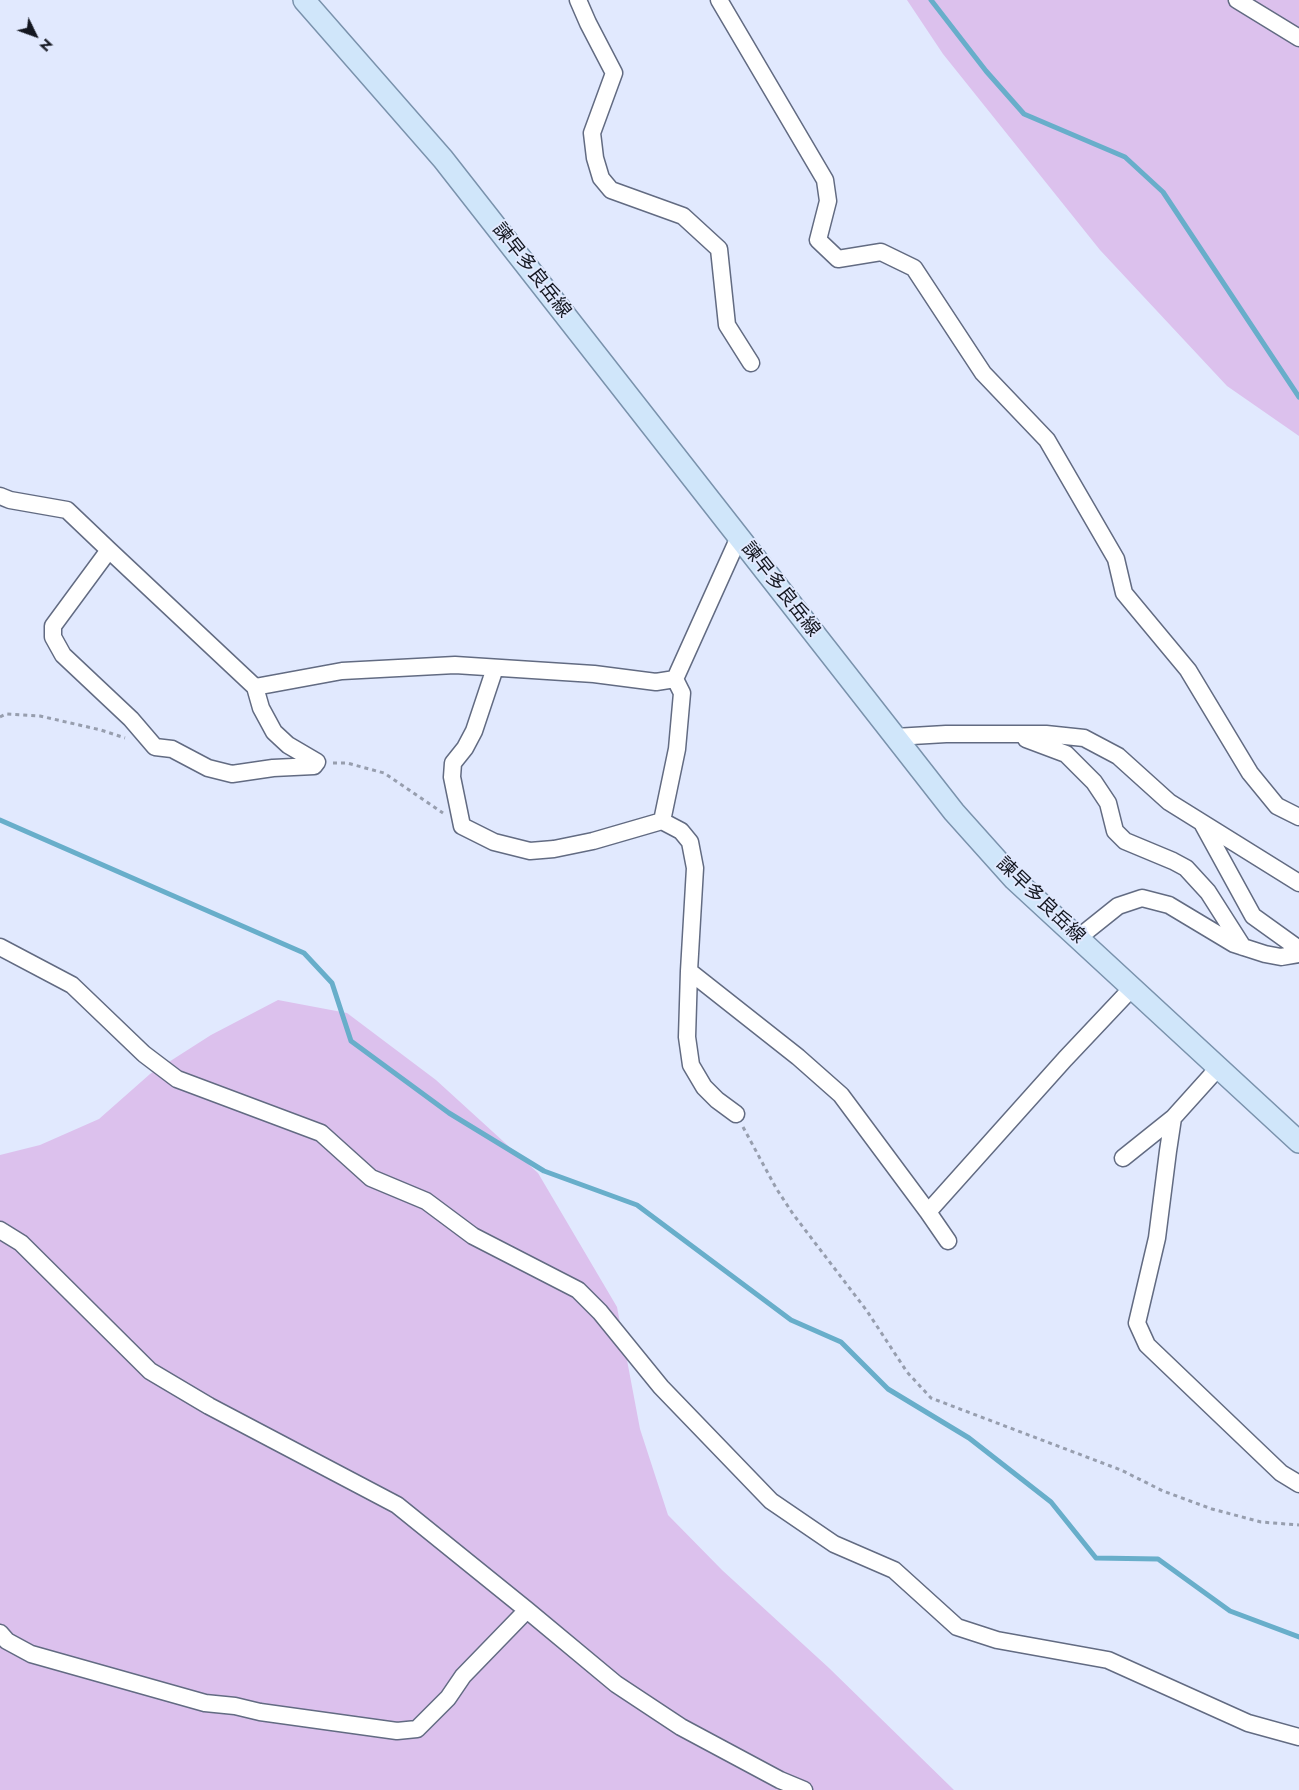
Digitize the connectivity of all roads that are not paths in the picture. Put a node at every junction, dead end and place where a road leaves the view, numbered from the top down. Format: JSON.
{"nodes":[{"id":1,"x":304,"y":0,"type":"edge"},
{"id":2,"x":578,"y":0,"type":"edge"},
{"id":3,"x":719,"y":0,"type":"edge"},
{"id":4,"x":1236,"y":0,"type":"edge"},
{"id":5,"x":1299,"y":38,"type":"edge"},
{"id":6,"x":751,"y":364,"type":"dead end"},
{"id":7,"x":0,"y":496,"type":"edge"},
{"id":8,"x":739,"y":537,"type":"junction"},
{"id":9,"x":109,"y":550,"type":"junction"},
{"id":10,"x":495,"y":668,"type":"junction"},
{"id":11,"x":675,"y":679,"type":"junction"},
{"id":12,"x":255,"y":687,"type":"junction"},
{"id":13,"x":1011,"y":734,"type":"junction"},
{"id":14,"x":895,"y":737,"type":"junction"},
{"id":15,"x":1299,"y":817,"type":"edge"},
{"id":16,"x":662,"y":821,"type":"junction"},
{"id":17,"x":1201,"y":822,"type":"junction"},
{"id":18,"x":1299,"y":883,"type":"edge"},
{"id":19,"x":1078,"y":938,"type":"junction"},
{"id":20,"x":1243,"y":947,"type":"junction"},
{"id":21,"x":0,"y":948,"type":"edge"},
{"id":22,"x":1299,"y":949,"type":"edge"},
{"id":23,"x":1299,"y":954,"type":"edge"},
{"id":24,"x":689,"y":971,"type":"junction"},
{"id":25,"x":1132,"y":988,"type":"junction"},
{"id":26,"x":1218,"y":1068,"type":"junction"},
{"id":27,"x":736,"y":1114,"type":"road end"},
{"id":28,"x":1173,"y":1118,"type":"junction"},
{"id":29,"x":1299,"y":1142,"type":"edge"},
{"id":30,"x":1123,"y":1158,"type":"dead end"},
{"id":31,"x":928,"y":1212,"type":"junction"},
{"id":32,"x":0,"y":1230,"type":"edge"},
{"id":33,"x":948,"y":1241,"type":"dead end"},
{"id":34,"x":1299,"y":1484,"type":"edge"},
{"id":35,"x":527,"y":1610,"type":"junction"},
{"id":36,"x":0,"y":1633,"type":"edge"},
{"id":37,"x":1299,"y":1736,"type":"edge"},
{"id":38,"x":804,"y":1790,"type":"edge"}],
"edges":[{"from":1,"to":8,"type":"main road","name":"諫早多良岳線"},
{"from":2,"to":6,"type":"street"},
{"from":3,"to":15,"type":"street"},
{"from":4,"to":5,"type":"street"},
{"from":7,"to":9,"type":"street"},
{"from":8,"to":11,"type":"street"},
{"from":8,"to":14,"type":"main road","name":"諫早多良岳線"},
{"from":9,"to":12,"type":"street"},
{"from":9,"to":12,"type":"street"},
{"from":10,"to":11,"type":"street"},
{"from":10,"to":12,"type":"street"},
{"from":10,"to":16,"type":"street"},
{"from":11,"to":16,"type":"street"},
{"from":13,"to":14,"type":"street"},
{"from":13,"to":17,"type":"street"},
{"from":13,"to":20,"type":"street"},
{"from":14,"to":19,"type":"main road","name":"諫早多良岳線"},
{"from":16,"to":24,"type":"street"},
{"from":17,"to":18,"type":"street"},
{"from":17,"to":22,"type":"street"},
{"from":19,"to":20,"type":"street"},
{"from":19,"to":25,"type":"main road","name":"諫早多良岳線"},
{"from":20,"to":23,"type":"street"},
{"from":21,"to":37,"type":"street"},
{"from":24,"to":27,"type":"street"},
{"from":24,"to":31,"type":"street"},
{"from":25,"to":26,"type":"main road","name":"諫早多良岳線"},
{"from":25,"to":31,"type":"street"},
{"from":26,"to":28,"type":"street"},
{"from":26,"to":29,"type":"main road","name":"諫早多良岳線"},
{"from":28,"to":30,"type":"street"},
{"from":28,"to":34,"type":"street"},
{"from":31,"to":33,"type":"street"},
{"from":32,"to":35,"type":"street"},
{"from":35,"to":36,"type":"street"},
{"from":35,"to":38,"type":"street"}]}
